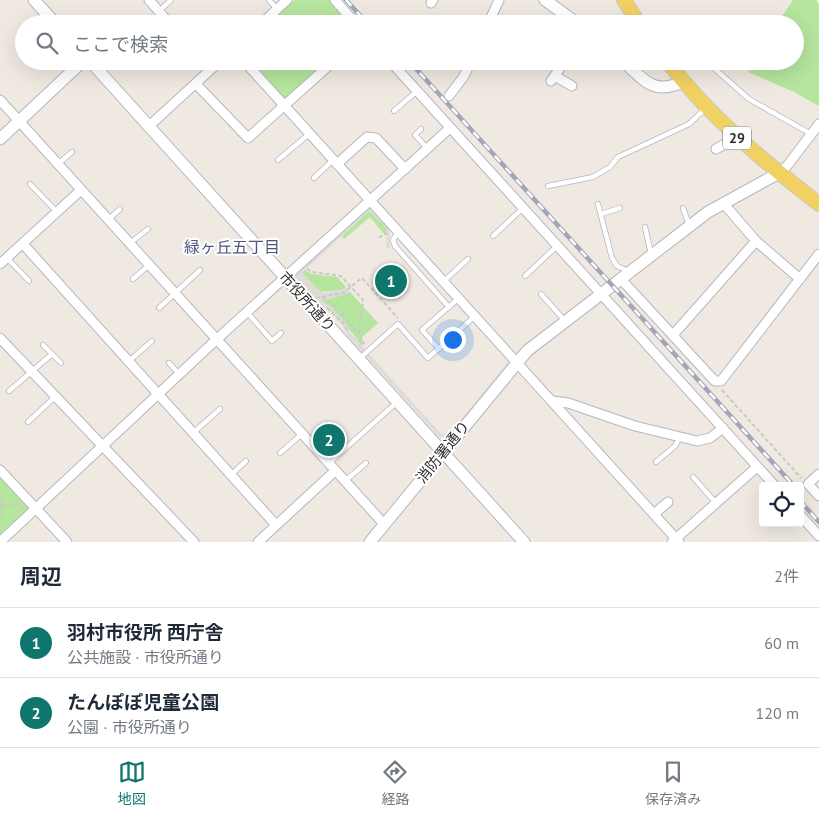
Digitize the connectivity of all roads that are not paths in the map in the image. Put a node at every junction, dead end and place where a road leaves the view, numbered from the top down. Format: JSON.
{"nodes":[{"id":1,"x":34,"y":0,"type":"edge"},
{"id":2,"x":149,"y":0,"type":"edge"},
{"id":3,"x":171,"y":0,"type":"edge"},
{"id":4,"x":269,"y":0,"type":"edge"},
{"id":5,"x":287,"y":0,"type":"edge"},
{"id":6,"x":335,"y":0,"type":"edge"},
{"id":7,"x":499,"y":0,"type":"edge"},
{"id":8,"x":545,"y":0,"type":"edge"},
{"id":9,"x":624,"y":0,"type":"edge"},
{"id":10,"x":560,"y":4,"type":"edge"},
{"id":11,"x":277,"y":9,"type":"junction"},
{"id":12,"x":159,"y":11,"type":"junction"},
{"id":13,"x":48,"y":15,"type":"edge"},
{"id":14,"x":162,"y":15,"type":"edge"},
{"id":15,"x":271,"y":15,"type":"edge"},
{"id":16,"x":348,"y":15,"type":"edge"},
{"id":17,"x":492,"y":15,"type":"edge"},
{"id":18,"x":570,"y":15,"type":"edge"},
{"id":19,"x":633,"y":15,"type":"edge"},
{"id":20,"x":73,"y":70,"type":"edge"},
{"id":21,"x":98,"y":70,"type":"edge"},
{"id":22,"x":211,"y":70,"type":"edge"},
{"id":23,"x":252,"y":70,"type":"edge"},
{"id":24,"x":324,"y":70,"type":"edge"},
{"id":25,"x":398,"y":70,"type":"edge"},
{"id":26,"x":467,"y":70,"type":"edge"},
{"id":27,"x":559,"y":70,"type":"edge"},
{"id":28,"x":633,"y":70,"type":"edge"},
{"id":29,"x":674,"y":70,"type":"edge"},
{"id":30,"x":716,"y":70,"type":"dead end"},
{"id":31,"x":683,"y":82,"type":"junction"},
{"id":32,"x":196,"y":84,"type":"junction"},
{"id":33,"x":572,"y":86,"type":"dead end"},
{"id":34,"x":417,"y":91,"type":"junction"},
{"id":35,"x":448,"y":96,"type":"dead end"},
{"id":36,"x":0,"y":100,"type":"edge"},
{"id":37,"x":284,"y":106,"type":"junction"},
{"id":38,"x":706,"y":108,"type":"junction"},
{"id":39,"x":394,"y":111,"type":"dead end"},
{"id":40,"x":19,"y":121,"type":"junction"},
{"id":41,"x":819,"y":124,"type":"edge"},
{"id":42,"x":148,"y":127,"type":"junction"},
{"id":43,"x":450,"y":128,"type":"junction"},
{"id":44,"x":421,"y":129,"type":"dead end"},
{"id":45,"x":309,"y":134,"type":"junction"},
{"id":46,"x":811,"y":134,"type":"junction"},
{"id":47,"x":736,"y":138,"type":"junction"},
{"id":48,"x":0,"y":139,"type":"edge"},
{"id":49,"x":427,"y":148,"type":"junction"},
{"id":50,"x":716,"y":149,"type":"dead end"},
{"id":51,"x":72,"y":152,"type":"dead end"},
{"id":52,"x":278,"y":160,"type":"dead end"},
{"id":53,"x":335,"y":162,"type":"junction"},
{"id":54,"x":58,"y":164,"type":"junction"},
{"id":55,"x":405,"y":169,"type":"junction"},
{"id":56,"x":779,"y":173,"type":"junction"},
{"id":57,"x":314,"y":178,"type":"dead end"},
{"id":58,"x":30,"y":184,"type":"dead end"},
{"id":59,"x":548,"y":186,"type":"dead end"},
{"id":60,"x":81,"y":190,"type":"junction"},
{"id":61,"x":370,"y":200,"type":"junction"},
{"id":62,"x":598,"y":204,"type":"dead end"},
{"id":63,"x":724,"y":204,"type":"junction"},
{"id":64,"x":819,"y":204,"type":"edge"},
{"id":65,"x":523,"y":208,"type":"junction"},
{"id":66,"x":620,"y":208,"type":"dead end"},
{"id":67,"x":683,"y":208,"type":"dead end"},
{"id":68,"x":120,"y":209,"type":"dead end"},
{"id":69,"x":57,"y":212,"type":"junction"},
{"id":70,"x":601,"y":214,"type":"junction"},
{"id":71,"x":109,"y":219,"type":"junction"},
{"id":72,"x":689,"y":225,"type":"junction"},
{"id":73,"x":645,"y":227,"type":"dead end"},
{"id":74,"x":148,"y":229,"type":"dead end"},
{"id":75,"x":399,"y":231,"type":"junction"},
{"id":76,"x":493,"y":236,"type":"dead end"},
{"id":77,"x":756,"y":241,"type":"junction"},
{"id":78,"x":130,"y":243,"type":"junction"},
{"id":79,"x":23,"y":244,"type":"junction"},
{"id":80,"x":557,"y":246,"type":"junction"},
{"id":81,"x":651,"y":254,"type":"junction"},
{"id":82,"x":819,"y":254,"type":"edge"},
{"id":83,"x":7,"y":258,"type":"junction"},
{"id":84,"x":468,"y":259,"type":"dead end"},
{"id":85,"x":0,"y":264,"type":"edge"},
{"id":86,"x":149,"y":264,"type":"junction"},
{"id":87,"x":200,"y":270,"type":"dead end"},
{"id":88,"x":625,"y":275,"type":"junction"},
{"id":89,"x":525,"y":276,"type":"dead end"},
{"id":90,"x":285,"y":278,"type":"junction"},
{"id":91,"x":800,"y":279,"type":"junction"},
{"id":92,"x":133,"y":280,"type":"dead end"},
{"id":93,"x":29,"y":281,"type":"dead end"},
{"id":94,"x":444,"y":281,"type":"junction"},
{"id":95,"x":176,"y":293,"type":"junction"},
{"id":96,"x":541,"y":294,"type":"dead end"},
{"id":97,"x":600,"y":294,"type":"junction"},
{"id":98,"x":459,"y":298,"type":"junction"},
{"id":99,"x":449,"y":307,"type":"junction"},
{"id":100,"x":159,"y":308,"type":"dead end"},
{"id":101,"x":247,"y":312,"type":"junction"},
{"id":102,"x":476,"y":316,"type":"junction"},
{"id":103,"x":565,"y":321,"type":"junction"},
{"id":104,"x":281,"y":333,"type":"dead end"},
{"id":105,"x":673,"y":335,"type":"junction"},
{"id":106,"x":0,"y":338,"type":"edge"},
{"id":107,"x":217,"y":339,"type":"junction"},
{"id":108,"x":152,"y":341,"type":"dead end"},
{"id":109,"x":43,"y":345,"type":"dead end"},
{"id":110,"x":439,"y":349,"type":"junction"},
{"id":111,"x":52,"y":354,"type":"junction"},
{"id":112,"x":359,"y":359,"type":"junction"},
{"id":113,"x":129,"y":361,"type":"junction"},
{"id":114,"x":516,"y":361,"type":"junction"},
{"id":115,"x":61,"y":363,"type":"dead end"},
{"id":116,"x":169,"y":363,"type":"dead end"},
{"id":117,"x":32,"y":371,"type":"junction"},
{"id":118,"x":180,"y":375,"type":"junction"},
{"id":119,"x":9,"y":391,"type":"dead end"},
{"id":120,"x":159,"y":395,"type":"junction"},
{"id":121,"x":56,"y":396,"type":"junction"},
{"id":122,"x":397,"y":401,"type":"junction"},
{"id":123,"x":553,"y":401,"type":"junction"},
{"id":124,"x":220,"y":409,"type":"dead end"},
{"id":125,"x":211,"y":417,"type":"junction"},
{"id":126,"x":28,"y":422,"type":"dead end"},
{"id":127,"x":216,"y":423,"type":"dead end"},
{"id":128,"x":723,"y":428,"type":"junction"},
{"id":129,"x":193,"y":433,"type":"junction"},
{"id":130,"x":302,"y":434,"type":"junction"},
{"id":131,"x":680,"y":438,"type":"junction"},
{"id":132,"x":102,"y":447,"type":"junction"},
{"id":133,"x":443,"y":452,"type":"junction"},
{"id":134,"x":280,"y":453,"type":"dead end"},
{"id":135,"x":246,"y":461,"type":"dead end"},
{"id":136,"x":656,"y":462,"type":"dead end"},
{"id":137,"x":366,"y":463,"type":"dead end"},
{"id":138,"x":328,"y":464,"type":"junction"},
{"id":139,"x":757,"y":467,"type":"junction"},
{"id":140,"x":0,"y":470,"type":"edge"},
{"id":141,"x":335,"y":472,"type":"junction"},
{"id":142,"x":819,"y":474,"type":"edge"},
{"id":143,"x":231,"y":475,"type":"junction"},
{"id":144,"x":693,"y":476,"type":"dead end"},
{"id":145,"x":344,"y":482,"type":"junction"},
{"id":146,"x":771,"y":482,"type":"edge"},
{"id":147,"x":819,"y":496,"type":"edge"},
{"id":148,"x":668,"y":502,"type":"dead end"},
{"id":149,"x":716,"y":503,"type":"junction"},
{"id":150,"x":33,"y":511,"type":"junction"},
{"id":151,"x":654,"y":514,"type":"junction"},
{"id":152,"x":804,"y":519,"type":"edge"},
{"id":153,"x":384,"y":524,"type":"junction"},
{"id":154,"x":276,"y":525,"type":"junction"},
{"id":155,"x":819,"y":536,"type":"edge"},
{"id":156,"x":190,"y":541,"type":"edge"},
{"id":157,"x":676,"y":541,"type":"edge"},
{"id":158,"x":0,"y":542,"type":"edge"},
{"id":159,"x":67,"y":542,"type":"edge"},
{"id":160,"x":258,"y":542,"type":"edge"},
{"id":161,"x":370,"y":542,"type":"edge"},
{"id":162,"x":524,"y":542,"type":"edge"}],
"edges":[{"from":1,"to":13,"type":"street"},
{"from":2,"to":12,"type":"street"},
{"from":3,"to":12,"type":"lane"},
{"from":4,"to":11,"type":"lane"},
{"from":5,"to":11,"type":"street"},
{"from":6,"to":16,"type":"street"},
{"from":7,"to":17,"type":"street"},
{"from":8,"to":10,"type":"street"},
{"from":9,"to":19,"type":"main road"},
{"from":10,"to":18,"type":"street"},
{"from":11,"to":15,"type":"street"},
{"from":12,"to":14,"type":"street"},
{"from":20,"to":40,"type":"street"},
{"from":21,"to":42,"type":"street","name":"市役所通り"},
{"from":22,"to":32,"type":"street"},
{"from":23,"to":37,"type":"street"},
{"from":24,"to":37,"type":"street"},
{"from":25,"to":34,"type":"street"},
{"from":26,"to":35,"type":"street"},
{"from":27,"to":33,"type":"street"},
{"from":28,"to":31,"type":"street"},
{"from":29,"to":31,"type":"main road","number":"29"},
{"from":30,"to":46,"type":"lane"},
{"from":31,"to":38,"type":"main road","number":"29"},
{"from":32,"to":37,"type":"street"},
{"from":32,"to":42,"type":"street"},
{"from":34,"to":39,"type":"lane"},
{"from":34,"to":43,"type":"street"},
{"from":36,"to":40,"type":"street"},
{"from":37,"to":45,"type":"street"},
{"from":38,"to":47,"type":"main road","number":"29"},
{"from":38,"to":59,"type":"lane"},
{"from":40,"to":48,"type":"street"},
{"from":40,"to":54,"type":"street"},
{"from":41,"to":46,"type":"street"},
{"from":42,"to":90,"type":"street","name":"市役所通り"},
{"from":43,"to":49,"type":"street"},
{"from":43,"to":65,"type":"street"},
{"from":44,"to":49,"type":"lane"},
{"from":45,"to":52,"type":"lane"},
{"from":45,"to":53,"type":"street"},
{"from":46,"to":56,"type":"street"},
{"from":47,"to":50,"type":"street"},
{"from":47,"to":56,"type":"main road","number":"29"},
{"from":49,"to":55,"type":"street"},
{"from":51,"to":54,"type":"lane"},
{"from":53,"to":55,"type":"street"},
{"from":53,"to":57,"type":"lane"},
{"from":53,"to":61,"type":"street"},
{"from":54,"to":60,"type":"street"},
{"from":55,"to":61,"type":"street"},
{"from":56,"to":63,"type":"street","name":"消防署通り"},
{"from":56,"to":64,"type":"main road","number":"29"},
{"from":58,"to":69,"type":"lane"},
{"from":60,"to":69,"type":"street"},
{"from":60,"to":71,"type":"street"},
{"from":61,"to":75,"type":"street"},
{"from":61,"to":90,"type":"street"},
{"from":62,"to":70,"type":"lane"},
{"from":63,"to":72,"type":"street","name":"消防署通り"},
{"from":63,"to":77,"type":"street"},
{"from":65,"to":76,"type":"lane"},
{"from":65,"to":80,"type":"street"},
{"from":66,"to":70,"type":"lane"},
{"from":67,"to":72,"type":"lane"},
{"from":68,"to":71,"type":"lane"},
{"from":69,"to":79,"type":"street"},
{"from":70,"to":88,"type":"lane"},
{"from":71,"to":78,"type":"street"},
{"from":72,"to":81,"type":"street","name":"消防署通り"},
{"from":73,"to":81,"type":"lane"},
{"from":74,"to":78,"type":"lane"},
{"from":75,"to":94,"type":"street"},
{"from":75,"to":99,"type":"lane"},
{"from":77,"to":91,"type":"street"},
{"from":77,"to":105,"type":"street"},
{"from":78,"to":86,"type":"street"},
{"from":79,"to":83,"type":"street"},
{"from":79,"to":113,"type":"street"},
{"from":80,"to":89,"type":"lane"},
{"from":80,"to":97,"type":"street"},
{"from":81,"to":88,"type":"street","name":"消防署通り"},
{"from":82,"to":91,"type":"street"},
{"from":83,"to":85,"type":"street"},
{"from":83,"to":93,"type":"lane"},
{"from":84,"to":94,"type":"lane"},
{"from":86,"to":92,"type":"lane"},
{"from":86,"to":95,"type":"street"},
{"from":87,"to":95,"type":"lane"},
{"from":88,"to":97,"type":"street","name":"消防署通り"},
{"from":88,"to":105,"type":"street"},
{"from":90,"to":101,"type":"street"},
{"from":90,"to":112,"type":"street","name":"市役所通り"},
{"from":91,"to":105,"type":"street"},
{"from":94,"to":98,"type":"street"},
{"from":95,"to":100,"type":"lane"},
{"from":95,"to":107,"type":"street"},
{"from":96,"to":103,"type":"lane"},
{"from":97,"to":103,"type":"street","name":"消防署通り"},
{"from":97,"to":128,"type":"street"},
{"from":98,"to":99,"type":"lane"},
{"from":98,"to":102,"type":"street"},
{"from":99,"to":110,"type":"lane"},
{"from":101,"to":104,"type":"lane"},
{"from":101,"to":107,"type":"street"},
{"from":102,"to":110,"type":"lane"},
{"from":102,"to":114,"type":"street"},
{"from":103,"to":114,"type":"street","name":"消防署通り"},
{"from":106,"to":117,"type":"street"},
{"from":107,"to":118,"type":"street"},
{"from":107,"to":130,"type":"street"},
{"from":108,"to":113,"type":"lane"},
{"from":109,"to":111,"type":"lane"},
{"from":110,"to":112,"type":"lane"},
{"from":111,"to":115,"type":"lane"},
{"from":111,"to":117,"type":"lane"},
{"from":112,"to":122,"type":"street","name":"市役所通り"},
{"from":113,"to":120,"type":"street"},
{"from":114,"to":123,"type":"street"},
{"from":114,"to":133,"type":"street","name":"消防署通り"},
{"from":116,"to":118,"type":"lane"},
{"from":117,"to":119,"type":"lane"},
{"from":117,"to":121,"type":"street"},
{"from":118,"to":120,"type":"street"},
{"from":120,"to":129,"type":"street"},
{"from":120,"to":132,"type":"street"},
{"from":121,"to":126,"type":"lane"},
{"from":121,"to":132,"type":"street"},
{"from":122,"to":133,"type":"street","name":"市役所通り"},
{"from":122,"to":138,"type":"lane"},
{"from":123,"to":131,"type":"street"},
{"from":123,"to":151,"type":"street"},
{"from":124,"to":125,"type":"lane"},
{"from":125,"to":127,"type":"lane"},
{"from":125,"to":129,"type":"lane"},
{"from":128,"to":131,"type":"street"},
{"from":128,"to":139,"type":"street"},
{"from":129,"to":143,"type":"street"},
{"from":130,"to":134,"type":"lane"},
{"from":130,"to":138,"type":"street"},
{"from":131,"to":136,"type":"lane"},
{"from":132,"to":150,"type":"street"},
{"from":132,"to":156,"type":"street"},
{"from":133,"to":153,"type":"street","name":"消防署通り"},
{"from":133,"to":162,"type":"street","name":"市役所通り"},
{"from":135,"to":143,"type":"lane"},
{"from":137,"to":145,"type":"lane"},
{"from":138,"to":141,"type":"street"},
{"from":139,"to":146,"type":"street"},
{"from":139,"to":149,"type":"street"},
{"from":140,"to":150,"type":"street"},
{"from":141,"to":145,"type":"street"},
{"from":141,"to":154,"type":"street"},
{"from":142,"to":147,"type":"street"},
{"from":143,"to":154,"type":"street"},
{"from":144,"to":149,"type":"lane"},
{"from":145,"to":153,"type":"street"},
{"from":148,"to":151,"type":"street"},
{"from":149,"to":157,"type":"street"},
{"from":150,"to":158,"type":"street"},
{"from":150,"to":159,"type":"street"},
{"from":151,"to":157,"type":"street"},
{"from":152,"to":155,"type":"street"},
{"from":153,"to":161,"type":"street","name":"消防署通り"},
{"from":154,"to":160,"type":"street"}]}
